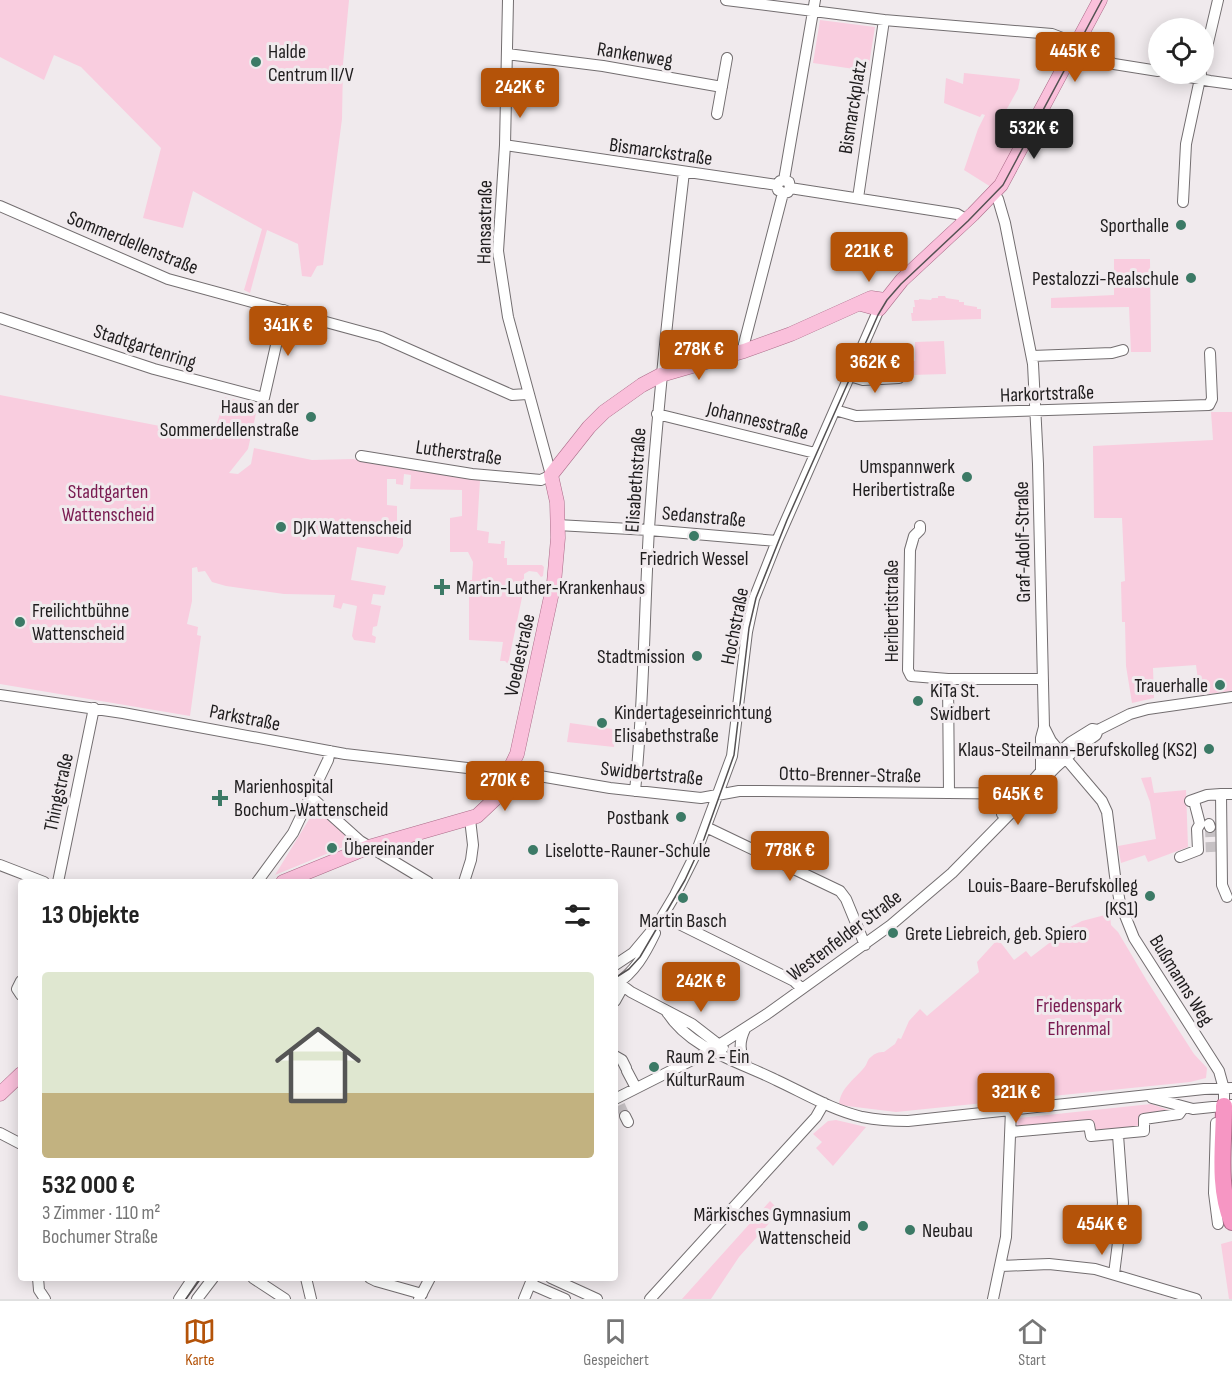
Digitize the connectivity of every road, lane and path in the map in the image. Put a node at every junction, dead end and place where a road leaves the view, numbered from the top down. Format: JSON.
{"nodes":[{"id":1,"x":508,"y":0,"type":"edge"},
{"id":2,"x":726,"y":0,"type":"edge"},
{"id":3,"x":815,"y":0,"type":"edge"},
{"id":4,"x":1100,"y":0,"type":"edge"},
{"id":5,"x":1218,"y":0,"type":"edge"},
{"id":6,"x":813,"y":12,"type":"junction"},
{"id":7,"x":1214,"y":18,"type":"edge"},
{"id":8,"x":884,"y":20,"type":"junction"},
{"id":9,"x":1077,"y":45,"type":"junction"},
{"id":10,"x":507,"y":54,"type":"junction"},
{"id":11,"x":727,"y":58,"type":"dead end"},
{"id":12,"x":1148,"y":69,"type":"edge"},
{"id":13,"x":1214,"y":80,"type":"edge"},
{"id":14,"x":1198,"y":84,"type":"edge"},
{"id":15,"x":1232,"y":84,"type":"edge"},
{"id":16,"x":722,"y":87,"type":"junction"},
{"id":17,"x":717,"y":114,"type":"dead end"},
{"id":18,"x":505,"y":145,"type":"junction"},
{"id":19,"x":684,"y":172,"type":"junction"},
{"id":20,"x":784,"y":186,"type":"junction"},
{"id":21,"x":994,"y":193,"type":"junction"},
{"id":22,"x":858,"y":198,"type":"junction"},
{"id":23,"x":1183,"y":202,"type":"dead end"},
{"id":24,"x":0,"y":206,"type":"edge"},
{"id":25,"x":967,"y":220,"type":"junction"},
{"id":26,"x":882,"y":305,"type":"junction"},
{"id":27,"x":284,"y":310,"type":"junction"},
{"id":28,"x":0,"y":318,"type":"edge"},
{"id":29,"x":1123,"y":350,"type":"dead end"},
{"id":30,"x":744,"y":351,"type":"junction"},
{"id":31,"x":1210,"y":353,"type":"dead end"},
{"id":32,"x":1032,"y":356,"type":"junction"},
{"id":33,"x":661,"y":375,"type":"junction"},
{"id":34,"x":850,"y":376,"type":"junction"},
{"id":35,"x":899,"y":378,"type":"dead end"},
{"id":36,"x":527,"y":394,"type":"junction"},
{"id":37,"x":835,"y":410,"type":"junction"},
{"id":38,"x":1036,"y":411,"type":"junction"},
{"id":39,"x":657,"y":414,"type":"junction"},
{"id":40,"x":816,"y":453,"type":"junction"},
{"id":41,"x":361,"y":456,"type":"dead end"},
{"id":42,"x":551,"y":475,"type":"junction"},
{"id":43,"x":557,"y":525,"type":"junction"},
{"id":44,"x":920,"y":526,"type":"dead end"},
{"id":45,"x":649,"y":530,"type":"junction"},
{"id":46,"x":777,"y":541,"type":"junction"},
{"id":47,"x":948,"y":679,"type":"junction"},
{"id":48,"x":1043,"y":679,"type":"junction"},
{"id":49,"x":0,"y":695,"type":"edge"},
{"id":50,"x":1232,"y":697,"type":"edge"},
{"id":51,"x":94,"y":708,"type":"junction"},
{"id":52,"x":1044,"y":727,"type":"junction"},
{"id":53,"x":330,"y":751,"type":"junction"},
{"id":54,"x":1063,"y":755,"type":"junction"},
{"id":55,"x":485,"y":770,"type":"junction"},
{"id":56,"x":506,"y":771,"type":"junction"},
{"id":57,"x":1041,"y":771,"type":"junction"},
{"id":58,"x":495,"y":784,"type":"junction"},
{"id":59,"x":635,"y":791,"type":"junction"},
{"id":60,"x":949,"y":793,"type":"junction"},
{"id":61,"x":981,"y":794,"type":"junction"},
{"id":62,"x":1026,"y":794,"type":"junction"},
{"id":63,"x":1226,"y":794,"type":"edge"},
{"id":64,"x":719,"y":796,"type":"junction"},
{"id":65,"x":311,"y":797,"type":"junction"},
{"id":66,"x":1002,"y":814,"type":"junction"},
{"id":67,"x":470,"y":819,"type":"junction"},
{"id":68,"x":1222,"y":824,"type":"junction"},
{"id":69,"x":1207,"y":825,"type":"junction"},
{"id":70,"x":706,"y":827,"type":"junction"},
{"id":71,"x":987,"y":836,"type":"junction"},
{"id":72,"x":369,"y":847,"type":"junction"},
{"id":73,"x":470,"y":855,"type":"junction"},
{"id":74,"x":1180,"y":857,"type":"dead end"},
{"id":75,"x":0,"y":865,"type":"edge"},
{"id":76,"x":267,"y":877,"type":"edge"},
{"id":77,"x":36,"y":879,"type":"edge"},
{"id":78,"x":59,"y":879,"type":"edge"},
{"id":79,"x":290,"y":879,"type":"edge"},
{"id":80,"x":423,"y":879,"type":"edge"},
{"id":81,"x":459,"y":879,"type":"edge"},
{"id":82,"x":465,"y":879,"type":"edge"},
{"id":83,"x":1227,"y":897,"type":"dead end"},
{"id":84,"x":661,"y":919,"type":"junction"},
{"id":85,"x":865,"y":945,"type":"junction"},
{"id":86,"x":618,"y":953,"type":"edge"},
{"id":87,"x":625,"y":959,"type":"junction"},
{"id":88,"x":618,"y":963,"type":"edge"},
{"id":89,"x":619,"y":989,"type":"edge"},
{"id":90,"x":802,"y":989,"type":"junction"},
{"id":91,"x":745,"y":1029,"type":"junction"},
{"id":92,"x":715,"y":1047,"type":"junction"},
{"id":93,"x":618,"y":1058,"type":"edge"},
{"id":94,"x":751,"y":1067,"type":"junction"},
{"id":95,"x":18,"y":1077,"type":"edge"},
{"id":96,"x":636,"y":1088,"type":"junction"},
{"id":97,"x":0,"y":1094,"type":"edge"},
{"id":98,"x":1143,"y":1097,"type":"junction"},
{"id":99,"x":1228,"y":1097,"type":"edge"},
{"id":100,"x":618,"y":1099,"type":"edge"},
{"id":101,"x":824,"y":1103,"type":"junction"},
{"id":102,"x":1184,"y":1107,"type":"junction"},
{"id":103,"x":1011,"y":1110,"type":"junction"},
{"id":104,"x":1011,"y":1132,"type":"junction"},
{"id":105,"x":0,"y":1133,"type":"edge"},
{"id":106,"x":1118,"y":1134,"type":"junction"},
{"id":107,"x":18,"y":1142,"type":"edge"},
{"id":108,"x":1229,"y":1194,"type":"edge"},
{"id":109,"x":1225,"y":1223,"type":"edge"},
{"id":110,"x":1001,"y":1266,"type":"junction"},
{"id":111,"x":1114,"y":1274,"type":"junction"},
{"id":112,"x":38,"y":1281,"type":"edge"},
{"id":113,"x":191,"y":1281,"type":"edge"},
{"id":114,"x":211,"y":1281,"type":"edge"},
{"id":115,"x":258,"y":1281,"type":"edge"},
{"id":116,"x":307,"y":1281,"type":"edge"},
{"id":117,"x":376,"y":1281,"type":"edge"},
{"id":118,"x":428,"y":1281,"type":"edge"},
{"id":119,"x":531,"y":1281,"type":"edge"},
{"id":120,"x":532,"y":1281,"type":"edge"},
{"id":121,"x":557,"y":1281,"type":"edge"},
{"id":122,"x":420,"y":1296,"type":"edge"},
{"id":123,"x":45,"y":1299,"type":"edge"},
{"id":124,"x":179,"y":1299,"type":"edge"},
{"id":125,"x":197,"y":1299,"type":"edge"},
{"id":126,"x":285,"y":1299,"type":"edge"},
{"id":127,"x":311,"y":1299,"type":"edge"},
{"id":128,"x":524,"y":1299,"type":"edge"},
{"id":129,"x":565,"y":1299,"type":"edge"},
{"id":130,"x":596,"y":1299,"type":"edge"},
{"id":131,"x":650,"y":1299,"type":"edge"},
{"id":132,"x":993,"y":1299,"type":"edge"},
{"id":133,"x":1196,"y":1299,"type":"edge"}],
"edges":[{"from":1,"to":10,"type":"street","name":"Hansastraße"},
{"from":2,"to":6,"type":"street"},
{"from":3,"to":6,"type":"street"},
{"from":4,"to":9,"type":"main road"},
{"from":5,"to":7,"type":"street"},
{"from":6,"to":8,"type":"street"},
{"from":6,"to":20,"type":"street"},
{"from":8,"to":9,"type":"street"},
{"from":8,"to":22,"type":"street","name":"Bismarckplatz"},
{"from":9,"to":12,"type":"street"},
{"from":9,"to":21,"type":"main road"},
{"from":10,"to":16,"type":"street","name":"Rankenweg"},
{"from":10,"to":18,"type":"street","name":"Hansastraße"},
{"from":11,"to":16,"type":"street"},
{"from":13,"to":15,"type":"street"},
{"from":14,"to":23,"type":"street"},
{"from":16,"to":17,"type":"street"},
{"from":18,"to":19,"type":"street","name":"Bismarckstraße"},
{"from":18,"to":36,"type":"street","name":"Hansastraße"},
{"from":19,"to":20,"type":"street","name":"Bismarckstraße"},
{"from":19,"to":33,"type":"street","name":"Elisabethstraße"},
{"from":20,"to":22,"type":"street","name":"Bismarckstraße"},
{"from":20,"to":30,"type":"street"},
{"from":21,"to":25,"type":"main road"},
{"from":21,"to":32,"type":"street","name":"Graf-Adolf-Straße"},
{"from":22,"to":25,"type":"street","name":"Bismarckstraße"},
{"from":24,"to":27,"type":"street","name":"Sommerdellenstraße"},
{"from":25,"to":26,"type":"main road"},
{"from":26,"to":30,"type":"main road"},
{"from":26,"to":34,"type":"street","name":"Hochstraße"},
{"from":27,"to":28,"type":"street","name":"Stadtgartenring"},
{"from":27,"to":36,"type":"street","name":"Sommerdellenstraße"},
{"from":29,"to":32,"type":"street"},
{"from":30,"to":33,"type":"main road"},
{"from":31,"to":38,"type":"street","name":"Harkortstraße"},
{"from":32,"to":38,"type":"street","name":"Graf-Adolf-Straße"},
{"from":33,"to":39,"type":"street","name":"Elisabethstraße"},
{"from":33,"to":42,"type":"main road"},
{"from":34,"to":35,"type":"street"},
{"from":34,"to":37,"type":"street","name":"Hochstraße"},
{"from":36,"to":42,"type":"street","name":"Hansastraße"},
{"from":37,"to":38,"type":"street","name":"Harkortstraße"},
{"from":37,"to":40,"type":"street","name":"Hochstraße"},
{"from":38,"to":48,"type":"street","name":"Graf-Adolf-Straße"},
{"from":39,"to":40,"type":"street","name":"Johannesstraße"},
{"from":39,"to":45,"type":"street","name":"Elisabethstraße"},
{"from":40,"to":46,"type":"street","name":"Hochstraße"},
{"from":41,"to":42,"type":"street","name":"Lutherstraße"},
{"from":42,"to":43,"type":"main road","name":"Voedestraße"},
{"from":43,"to":45,"type":"street","name":"Sedanstraße"},
{"from":43,"to":56,"type":"main road","name":"Voedestraße"},
{"from":44,"to":47,"type":"street","name":"Heribertistraße"},
{"from":45,"to":46,"type":"street","name":"Sedanstraße"},
{"from":45,"to":59,"type":"street","name":"Elisabethstraße"},
{"from":46,"to":64,"type":"street","name":"Hochstraße"},
{"from":47,"to":48,"type":"street","name":"Heribertistraße"},
{"from":47,"to":60,"type":"street"},
{"from":48,"to":52,"type":"street","name":"Graf-Adolf-Straße"},
{"from":49,"to":51,"type":"street","name":"Parkstraße"},
{"from":50,"to":54,"type":"street","name":"Westenfelder Straße"},
{"from":51,"to":53,"type":"street","name":"Parkstraße"},
{"from":51,"to":78,"type":"street","name":"Thingstraße"},
{"from":52,"to":54,"type":"street"},
{"from":52,"to":57,"type":"street","name":"Graf-Adolf-Straße"},
{"from":53,"to":55,"type":"street","name":"Parkstraße"},
{"from":53,"to":65,"type":"street"},
{"from":54,"to":57,"type":"street","name":"Westenfelder Straße"},
{"from":54,"to":62,"type":"street","name":"Westenfelder Straße"},
{"from":54,"to":99,"type":"street","name":"Bußmanns Weg"},
{"from":55,"to":56,"type":"street","name":"Parkstraße"},
{"from":55,"to":58,"type":"street"},
{"from":56,"to":58,"type":"main road","name":"Voedestraße"},
{"from":56,"to":59,"type":"street","name":"Swidbertstraße"},
{"from":56,"to":67,"type":"main road","name":"Voedestraße"},
{"from":57,"to":62,"type":"street","name":"Westenfelder Straße"},
{"from":58,"to":67,"type":"main road","name":"Voedestraße"},
{"from":59,"to":64,"type":"street","name":"Swidbertstraße"},
{"from":60,"to":61,"type":"street","name":"Otto-Brenner-Straße"},
{"from":60,"to":64,"type":"street","name":"Otto-Brenner-Straße"},
{"from":61,"to":62,"type":"street","name":"Otto-Brenner-Straße"},
{"from":61,"to":66,"type":"street"},
{"from":62,"to":66,"type":"street","name":"Westenfelder Straße"},
{"from":62,"to":71,"type":"street","name":"Westenfelder Straße"},
{"from":63,"to":68,"type":"street"},
{"from":63,"to":69,"type":"street"},
{"from":64,"to":70,"type":"street","name":"Hochstraße"},
{"from":65,"to":72,"type":"street"},
{"from":65,"to":76,"type":"street"},
{"from":66,"to":71,"type":"street","name":"Westenfelder Straße"},
{"from":67,"to":72,"type":"main road"},
{"from":67,"to":73,"type":"street"},
{"from":68,"to":69,"type":"street"},
{"from":68,"to":83,"type":"street"},
{"from":69,"to":74,"type":"street"},
{"from":70,"to":84,"type":"street","name":"Hochstraße"},
{"from":70,"to":85,"type":"street"},
{"from":71,"to":85,"type":"street","name":"Westenfelder Straße"},
{"from":72,"to":79,"type":"main road"},
{"from":72,"to":80,"type":"street"},
{"from":73,"to":81,"type":"street"},
{"from":73,"to":82,"type":"street"},
{"from":75,"to":77,"type":"street"},
{"from":84,"to":87,"type":"street","name":"Hochstraße"},
{"from":84,"to":89,"type":"street","name":"Hochstraße"},
{"from":84,"to":90,"type":"street"},
{"from":85,"to":90,"type":"street","name":"Westenfelder Straße"},
{"from":86,"to":87,"type":"street"},
{"from":87,"to":88,"type":"street","name":"Hochstraße"},
{"from":89,"to":92,"type":"street"},
{"from":90,"to":91,"type":"street","name":"Westenfelder Straße"},
{"from":91,"to":92,"type":"street","name":"Westenfelder Straße"},
{"from":91,"to":94,"type":"street"},
{"from":92,"to":94,"type":"street"},
{"from":92,"to":96,"type":"street","name":"Westenfelder Straße"},
{"from":93,"to":96,"type":"street"},
{"from":94,"to":101,"type":"street"},
{"from":95,"to":97,"type":"main road"},
{"from":96,"to":100,"type":"street","name":"Westenfelder Straße"},
{"from":98,"to":99,"type":"street"},
{"from":98,"to":102,"type":"street"},
{"from":98,"to":103,"type":"street"},
{"from":99,"to":102,"type":"street"},
{"from":99,"to":108,"type":"highway"},
{"from":99,"to":109,"type":"street"},
{"from":101,"to":103,"type":"street"},
{"from":101,"to":131,"type":"street"},
{"from":102,"to":106,"type":"street"},
{"from":103,"to":104,"type":"street"},
{"from":104,"to":106,"type":"street"},
{"from":104,"to":110,"type":"street"},
{"from":105,"to":107,"type":"street"},
{"from":106,"to":111,"type":"street"},
{"from":108,"to":109,"type":"highway"},
{"from":110,"to":111,"type":"street"},
{"from":110,"to":132,"type":"street"},
{"from":111,"to":133,"type":"street"},
{"from":112,"to":123,"type":"street"},
{"from":113,"to":124,"type":"street"},
{"from":114,"to":125,"type":"street"},
{"from":115,"to":126,"type":"street"},
{"from":116,"to":127,"type":"street"},
{"from":117,"to":122,"type":"street"},
{"from":118,"to":122,"type":"street"},
{"from":119,"to":128,"type":"street"},
{"from":120,"to":129,"type":"street"},
{"from":121,"to":130,"type":"street"}]}
